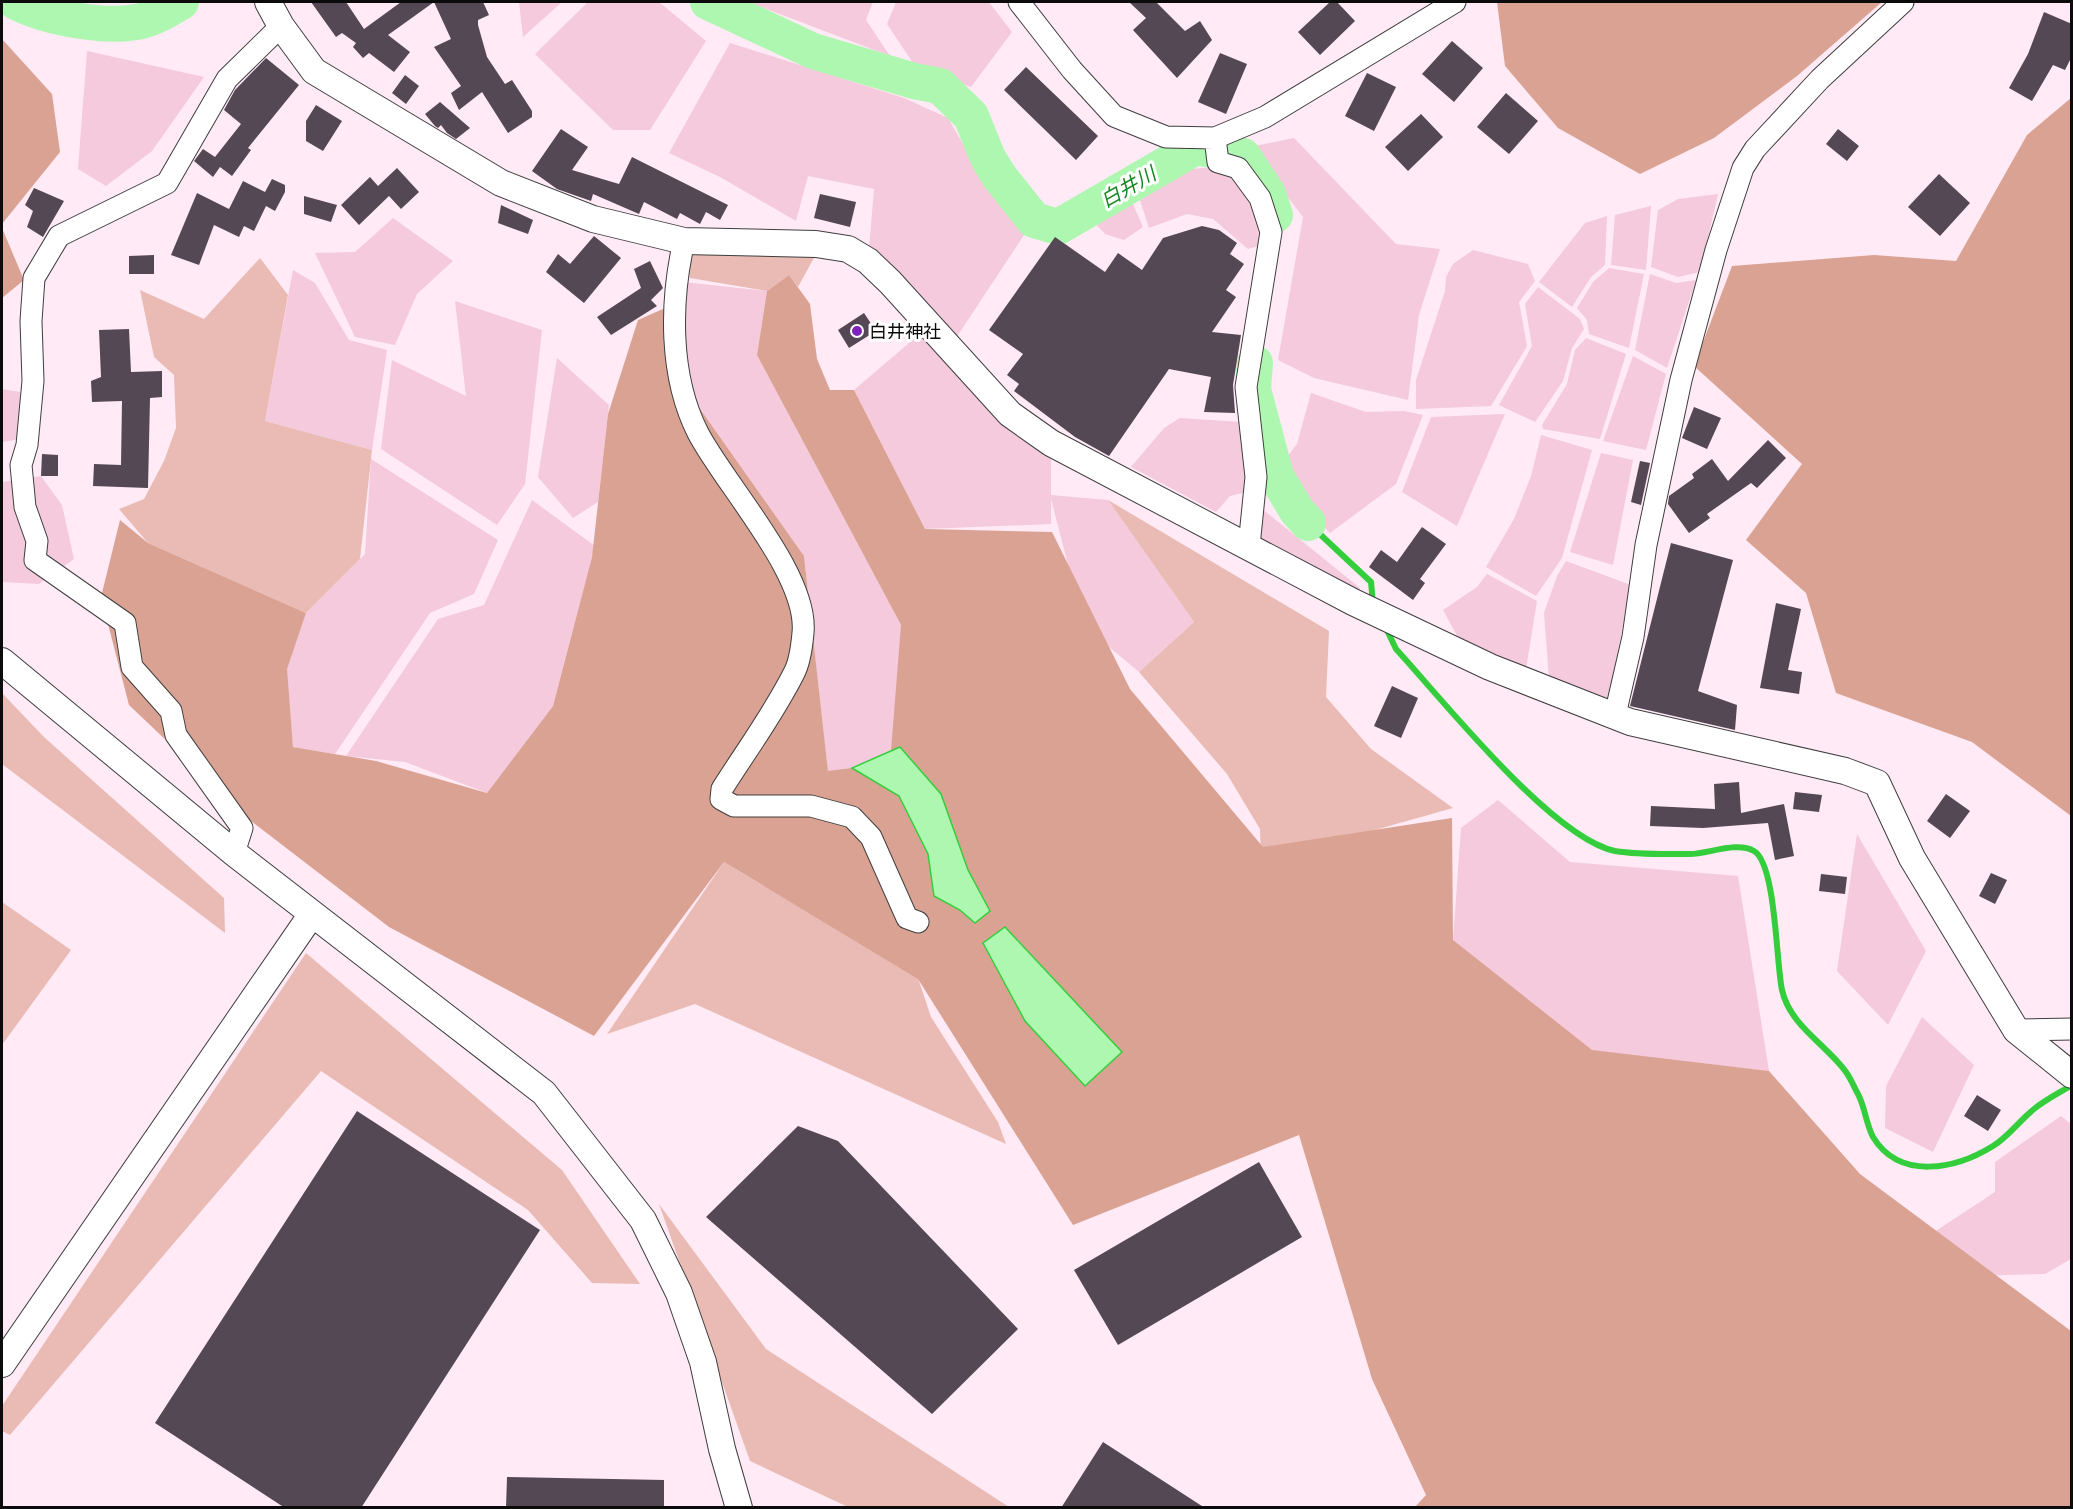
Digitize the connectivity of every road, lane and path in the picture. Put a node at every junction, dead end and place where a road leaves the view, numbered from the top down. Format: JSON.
{"nodes":[{"id":1,"x":268,"y":2,"type":"edge"},
{"id":2,"x":1019,"y":2,"type":"edge"},
{"id":3,"x":1455,"y":2,"type":"edge"},
{"id":4,"x":1903,"y":2,"type":"edge"},
{"id":5,"x":281,"y":26,"type":"junction"},
{"id":6,"x":1215,"y":138,"type":"junction"},
{"id":7,"x":684,"y":242,"type":"junction"},
{"id":8,"x":1250,"y":546,"type":"junction"},
{"id":9,"x":2,"y":661,"type":"edge"},
{"id":10,"x":1615,"y":715,"type":"junction"},
{"id":11,"x":234,"y":853,"type":"junction"},
{"id":12,"x":312,"y":914,"type":"junction"},
{"id":13,"x":918,"y":922,"type":"dead end"},
{"id":14,"x":2072,"y":1029,"type":"edge"},
{"id":15,"x":2016,"y":1030,"type":"junction"},
{"id":16,"x":2072,"y":1075,"type":"edge"},
{"id":17,"x":2,"y":1364,"type":"edge"},
{"id":18,"x":739,"y":1508,"type":"edge"}],
"edges":[{"from":1,"to":5,"type":"street"},
{"from":2,"to":6,"type":"street"},
{"from":3,"to":6,"type":"street"},
{"from":4,"to":10,"type":"street"},
{"from":5,"to":7,"type":"street"},
{"from":5,"to":11,"type":"street"},
{"from":6,"to":8,"type":"street"},
{"from":7,"to":8,"type":"street"},
{"from":7,"to":13,"type":"street"},
{"from":8,"to":10,"type":"street"},
{"from":9,"to":11,"type":"street"},
{"from":10,"to":15,"type":"street"},
{"from":11,"to":12,"type":"street"},
{"from":12,"to":17,"type":"street"},
{"from":12,"to":18,"type":"street"},
{"from":14,"to":15,"type":"street"},
{"from":15,"to":16,"type":"street"}]}
